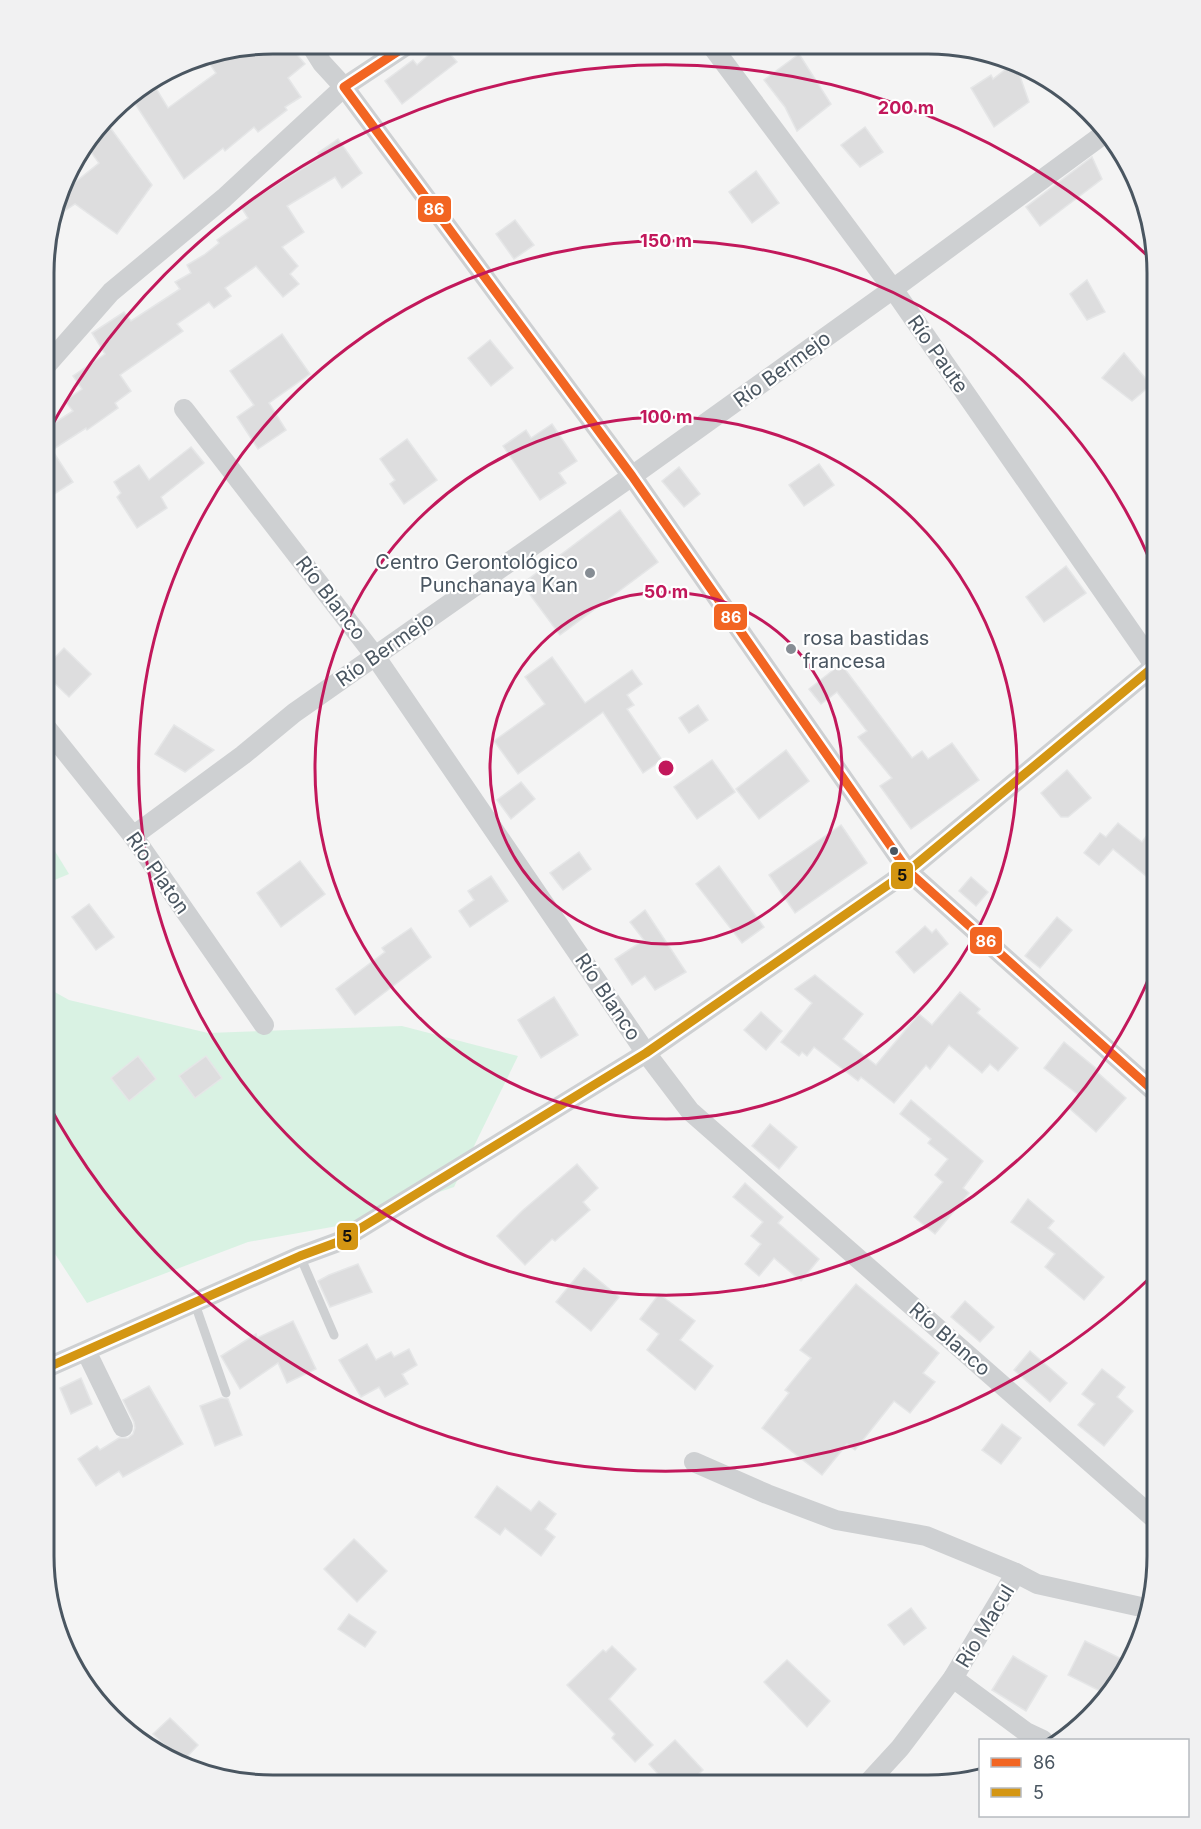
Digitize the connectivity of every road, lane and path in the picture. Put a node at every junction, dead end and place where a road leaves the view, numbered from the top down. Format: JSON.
{"nodes":[{"id":1,"x":316,"y":54,"type":"edge"},
{"id":2,"x":394,"y":54,"type":"edge"},
{"id":3,"x":718,"y":54,"type":"edge"},
{"id":4,"x":344,"y":87,"type":"junction"},
{"id":5,"x":1100,"y":137,"type":"edge"},
{"id":6,"x":893,"y":289,"type":"junction"},
{"id":7,"x":54,"y":357,"type":"edge"},
{"id":8,"x":184,"y":409,"type":"dead end"},
{"id":9,"x":632,"y":476,"type":"junction"},
{"id":10,"x":1147,"y":653,"type":"edge"},
{"id":11,"x":375,"y":656,"type":"junction"},
{"id":12,"x":1147,"y":673,"type":"edge"},
{"id":13,"x":54,"y":737,"type":"edge"},
{"id":14,"x":133,"y":836,"type":"junction"},
{"id":15,"x":908,"y":871,"type":"junction"},
{"id":16,"x":264,"y":1025,"type":"dead end"},
{"id":17,"x":646,"y":1053,"type":"junction"},
{"id":18,"x":1147,"y":1085,"type":"edge"},
{"id":19,"x":300,"y":1256,"type":"junction"},
{"id":20,"x":195,"y":1304,"type":"junction"},
{"id":21,"x":333,"y":1335,"type":"dead end"},
{"id":22,"x":86,"y":1351,"type":"junction"},
{"id":23,"x":54,"y":1365,"type":"edge"},
{"id":24,"x":226,"y":1393,"type":"dead end"},
{"id":25,"x":123,"y":1427,"type":"dead end"},
{"id":26,"x":694,"y":1462,"type":"dead end"},
{"id":27,"x":1147,"y":1512,"type":"edge"},
{"id":28,"x":1016,"y":1573,"type":"junction"},
{"id":29,"x":1141,"y":1607,"type":"edge"},
{"id":30,"x":953,"y":1678,"type":"junction"},
{"id":31,"x":1030,"y":1738,"type":"edge"},
{"id":32,"x":875,"y":1775,"type":"edge"}],
"edges":[{"from":1,"to":4,"type":"street"},
{"from":2,"to":4,"type":"street"},
{"from":3,"to":6,"type":"street","name":"Río Paute"},
{"from":4,"to":7,"type":"street"},
{"from":4,"to":9,"type":"street"},
{"from":5,"to":6,"type":"street","name":"Río Bermejo"},
{"from":6,"to":9,"type":"street","name":"Río Bermejo"},
{"from":6,"to":10,"type":"street","name":"Río Paute"},
{"from":8,"to":11,"type":"street","name":"Río Blanco"},
{"from":9,"to":11,"type":"street","name":"Río Bermejo"},
{"from":9,"to":15,"type":"street"},
{"from":11,"to":14,"type":"street","name":"Río Bermejo"},
{"from":11,"to":17,"type":"street","name":"Río Blanco"},
{"from":12,"to":15,"type":"street"},
{"from":13,"to":14,"type":"street","name":"Río Platon"},
{"from":14,"to":16,"type":"street","name":"Río Platon"},
{"from":15,"to":17,"type":"street"},
{"from":15,"to":18,"type":"street"},
{"from":17,"to":19,"type":"street"},
{"from":17,"to":27,"type":"street","name":"Río Blanco"},
{"from":19,"to":20,"type":"street"},
{"from":19,"to":21,"type":"lane"},
{"from":20,"to":22,"type":"street"},
{"from":20,"to":24,"type":"lane"},
{"from":22,"to":23,"type":"street"},
{"from":22,"to":25,"type":"street"},
{"from":26,"to":28,"type":"street"},
{"from":28,"to":29,"type":"street","name":"Río Macul"},
{"from":28,"to":30,"type":"street","name":"Río Macul"},
{"from":30,"to":31,"type":"street"},
{"from":30,"to":32,"type":"street","name":"Río Macul"}]}
